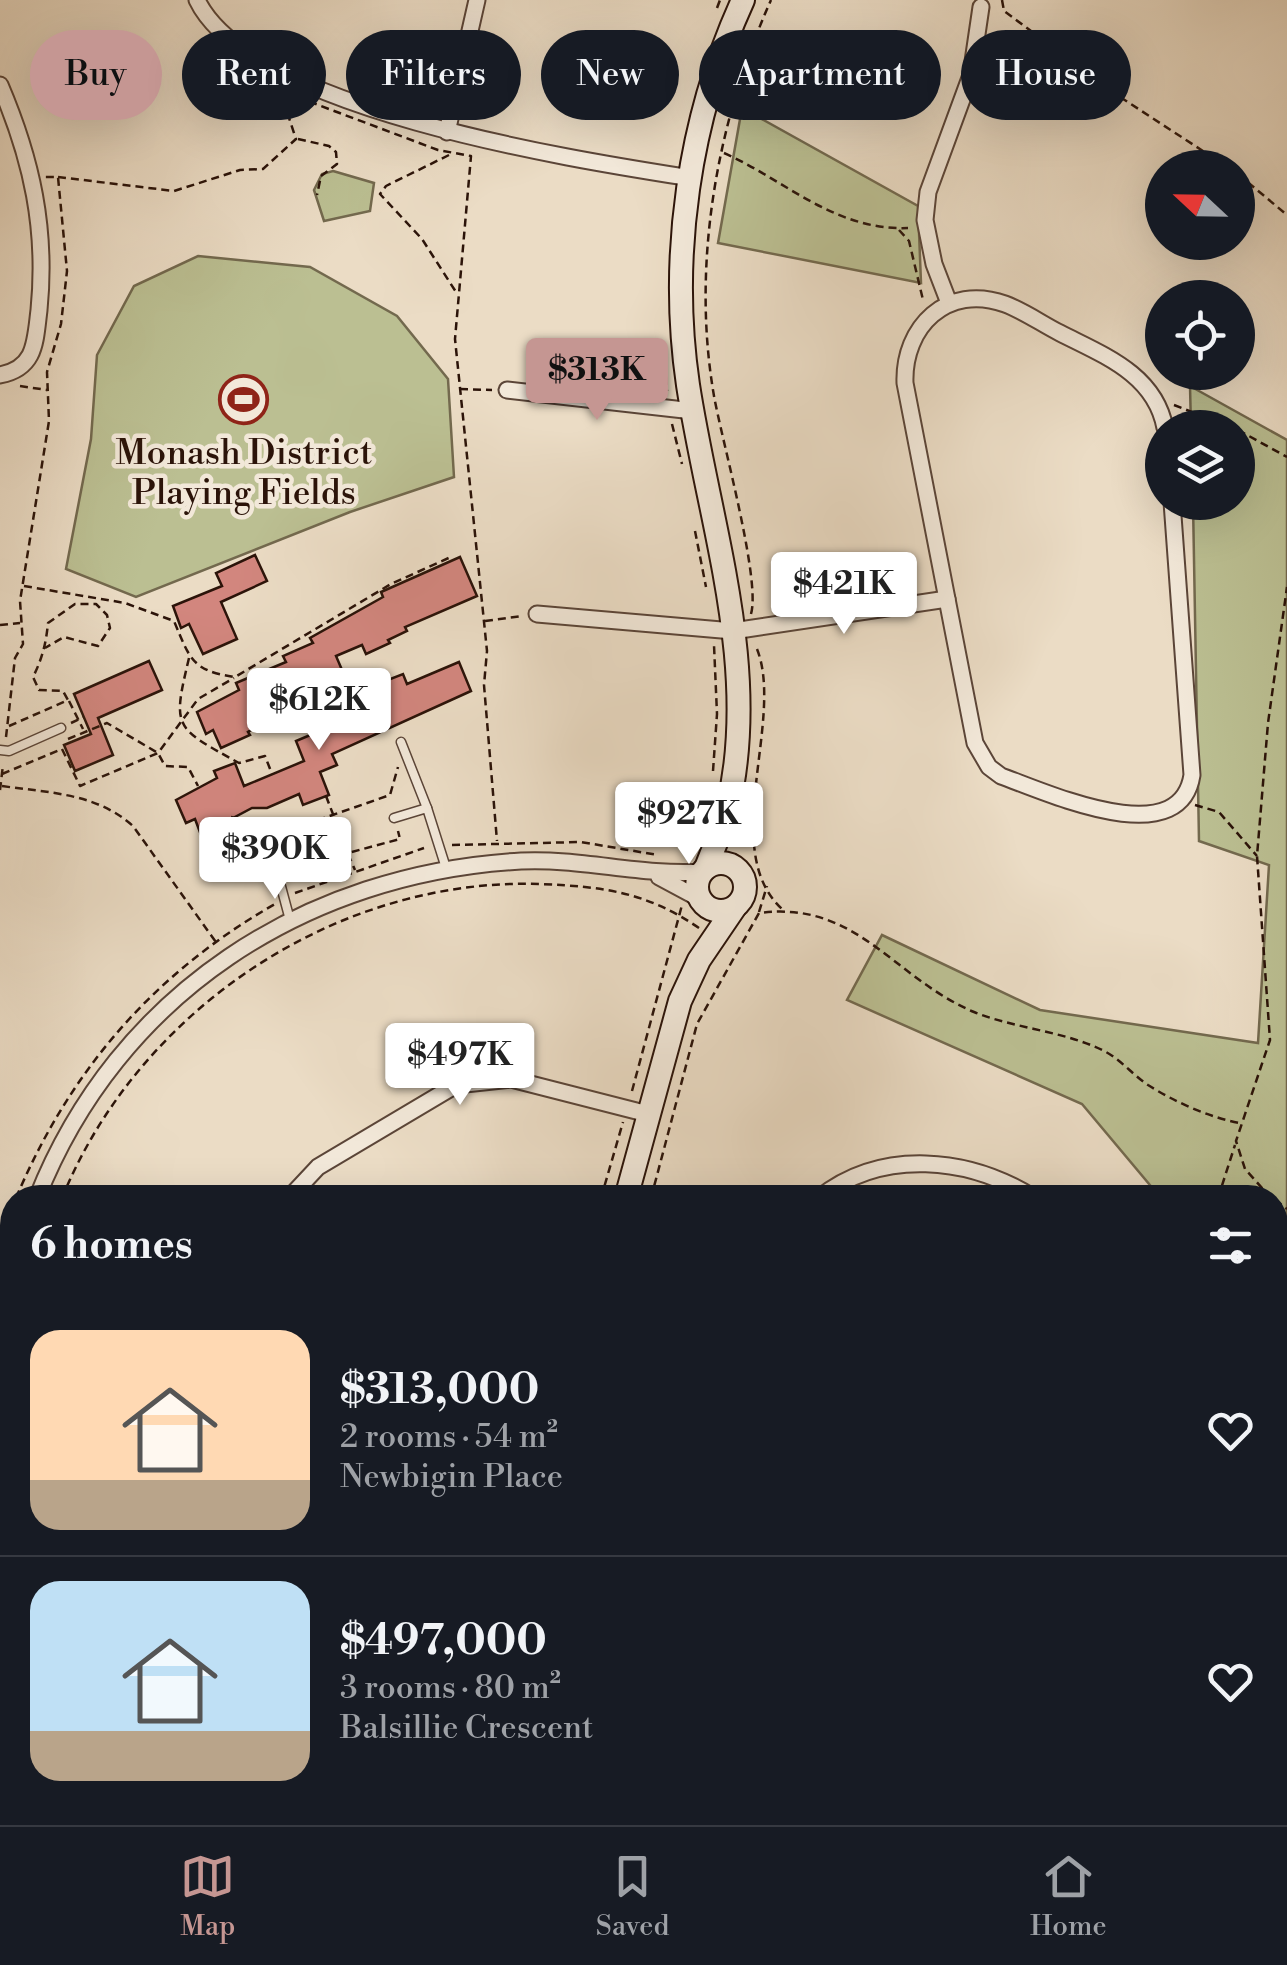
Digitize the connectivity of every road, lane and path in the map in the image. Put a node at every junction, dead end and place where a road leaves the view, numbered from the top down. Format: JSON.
{"nodes":[{"id":1,"x":198,"y":0,"type":"edge"},
{"id":2,"x":477,"y":0,"type":"edge"},
{"id":3,"x":743,"y":0,"type":"edge"},
{"id":4,"x":771,"y":0,"type":"edge"},
{"id":5,"x":1002,"y":0,"type":"edge"},
{"id":6,"x":982,"y":7,"type":"dead end"},
{"id":7,"x":0,"y":85,"type":"edge"},
{"id":8,"x":326,"y":110,"type":"edge"},
{"id":9,"x":290,"y":120,"type":"edge"},
{"id":10,"x":447,"y":132,"type":"junction"},
{"id":11,"x":296,"y":139,"type":"junction"},
{"id":12,"x":1201,"y":150,"type":"edge"},
{"id":13,"x":450,"y":154,"type":"junction"},
{"id":14,"x":58,"y":177,"type":"junction"},
{"id":15,"x":690,"y":178,"type":"junction"},
{"id":16,"x":34,"y":180,"type":"junction"},
{"id":17,"x":1255,"y":188,"type":"edge"},
{"id":18,"x":317,"y":194,"type":"dead end"},
{"id":19,"x":1287,"y":215,"type":"edge"},
{"id":20,"x":897,"y":228,"type":"dead end"},
{"id":21,"x":458,"y":295,"type":"junction"},
{"id":22,"x":949,"y":303,"type":"junction"},
{"id":23,"x":925,"y":306,"type":"dead end"},
{"id":24,"x":2,"y":374,"type":"edge"},
{"id":25,"x":459,"y":389,"type":"junction"},
{"id":26,"x":48,"y":390,"type":"junction"},
{"id":27,"x":507,"y":390,"type":"joint"},
{"id":28,"x":1157,"y":410,"type":"edge"},
{"id":29,"x":682,"y":416,"type":"junction"},
{"id":30,"x":1255,"y":439,"type":"edge"},
{"id":31,"x":1287,"y":457,"type":"edge"},
{"id":32,"x":682,"y":466,"type":"dead end"},
{"id":33,"x":1173,"y":520,"type":"edge"},
{"id":34,"x":694,"y":527,"type":"dead end"},
{"id":35,"x":453,"y":556,"type":"dead end"},
{"id":36,"x":22,"y":585,"type":"junction"},
{"id":37,"x":1287,"y":587,"type":"edge"},
{"id":38,"x":707,"y":595,"type":"dead end"},
{"id":39,"x":947,"y":599,"type":"junction"},
{"id":40,"x":537,"y":614,"type":"joint"},
{"id":41,"x":484,"y":621,"type":"junction"},
{"id":42,"x":21,"y":622,"type":"junction"},
{"id":43,"x":0,"y":625,"type":"edge"},
{"id":44,"x":732,"y":629,"type":"junction"},
{"id":45,"x":758,"y":640,"type":"dead end"},
{"id":46,"x":45,"y":648,"type":"junction"},
{"id":47,"x":189,"y":657,"type":"junction"},
{"id":48,"x":235,"y":677,"type":"junction"},
{"id":49,"x":68,"y":700,"type":"junction"},
{"id":50,"x":180,"y":722,"type":"junction"},
{"id":51,"x":8,"y":727,"type":"junction"},
{"id":52,"x":61,"y":728,"type":"dead end"},
{"id":53,"x":85,"y":732,"type":"junction"},
{"id":54,"x":401,"y":742,"type":"dead end"},
{"id":55,"x":62,"y":749,"type":"junction"},
{"id":56,"x":2,"y":750,"type":"edge"},
{"id":57,"x":158,"y":753,"type":"junction"},
{"id":58,"x":409,"y":762,"type":"junction"},
{"id":59,"x":2,"y":774,"type":"edge"},
{"id":60,"x":272,"y":774,"type":"dead end"},
{"id":61,"x":712,"y":777,"type":"dead end"},
{"id":62,"x":80,"y":786,"type":"junction"},
{"id":63,"x":198,"y":786,"type":"dead end"},
{"id":64,"x":0,"y":788,"type":"edge"},
{"id":65,"x":79,"y":796,"type":"junction"},
{"id":66,"x":326,"y":796,"type":"dead end"},
{"id":67,"x":1189,"y":805,"type":"dead end"},
{"id":68,"x":428,"y":808,"type":"junction"},
{"id":69,"x":727,"y":811,"type":"junction"},
{"id":70,"x":333,"y":815,"type":"junction"},
{"id":71,"x":231,"y":817,"type":"dead end"},
{"id":72,"x":394,"y":818,"type":"joint"},
{"id":73,"x":752,"y":840,"type":"junction"},
{"id":74,"x":497,"y":841,"type":"junction"},
{"id":75,"x":740,"y":842,"type":"dead end"},
{"id":76,"x":440,"y":846,"type":"junction"},
{"id":77,"x":348,"y":853,"type":"junction"},
{"id":78,"x":290,"y":856,"type":"dead end"},
{"id":79,"x":665,"y":856,"type":"dead end"},
{"id":80,"x":1258,"y":856,"type":"junction"},
{"id":81,"x":446,"y":868,"type":"junction"},
{"id":82,"x":738,"y":869,"type":"junction"},
{"id":83,"x":704,"y":870,"type":"junction"},
{"id":84,"x":356,"y":871,"type":"junction"},
{"id":85,"x":656,"y":875,"type":"junction"},
{"id":86,"x":767,"y":886,"type":"junction"},
{"id":87,"x":283,"y":900,"type":"junction"},
{"id":88,"x":702,"y":901,"type":"junction"},
{"id":89,"x":735,"y":907,"type":"junction"},
{"id":90,"x":782,"y":909,"type":"junction"},
{"id":91,"x":680,"y":912,"type":"junction"},
{"id":92,"x":759,"y":913,"type":"junction"},
{"id":93,"x":290,"y":920,"type":"junction"},
{"id":94,"x":696,"y":927,"type":"dead end"},
{"id":95,"x":215,"y":940,"type":"junction"},
{"id":96,"x":227,"y":957,"type":"junction"},
{"id":97,"x":700,"y":960,"type":"junction"},
{"id":98,"x":240,"y":976,"type":"junction"},
{"id":99,"x":630,"y":1097,"type":"dead end"},
{"id":100,"x":636,"y":1116,"type":"junction"},
{"id":101,"x":1240,"y":1123,"type":"junction"},
{"id":102,"x":1236,"y":1144,"type":"junction"},
{"id":103,"x":22,"y":1185,"type":"edge"},
{"id":104,"x":43,"y":1185,"type":"edge"},
{"id":105,"x":69,"y":1185,"type":"edge"},
{"id":106,"x":301,"y":1185,"type":"edge"},
{"id":107,"x":607,"y":1185,"type":"edge"},
{"id":108,"x":628,"y":1185,"type":"edge"},
{"id":109,"x":654,"y":1185,"type":"edge"},
{"id":110,"x":837,"y":1185,"type":"edge"},
{"id":111,"x":1011,"y":1185,"type":"edge"},
{"id":112,"x":1222,"y":1185,"type":"edge"},
{"id":113,"x":1259,"y":1185,"type":"edge"}],
"edges":[{"from":1,"to":10,"type":"street"},
{"from":2,"to":10,"type":"street"},
{"from":3,"to":15,"type":"street"},
{"from":4,"to":44,"type":"path"},
{"from":5,"to":12,"type":"path"},
{"from":6,"to":22,"type":"street"},
{"from":7,"to":16,"type":"street"},
{"from":8,"to":13,"type":"path"},
{"from":9,"to":11,"type":"path"},
{"from":10,"to":15,"type":"street"},
{"from":11,"to":14,"type":"path"},
{"from":11,"to":18,"type":"path"},
{"from":13,"to":21,"type":"path"},
{"from":13,"to":21,"type":"path"},
{"from":14,"to":16,"type":"path"},
{"from":14,"to":26,"type":"path"},
{"from":15,"to":29,"type":"street"},
{"from":16,"to":24,"type":"street"},
{"from":17,"to":19,"type":"path"},
{"from":20,"to":23,"type":"path"},
{"from":21,"to":25,"type":"path"},
{"from":22,"to":28,"type":"street"},
{"from":22,"to":39,"type":"street"},
{"from":24,"to":26,"type":"path"},
{"from":25,"to":27,"type":"path"},
{"from":25,"to":41,"type":"path"},
{"from":26,"to":36,"type":"path"},
{"from":27,"to":29,"type":"street"},
{"from":29,"to":32,"type":"path"},
{"from":29,"to":44,"type":"street"},
{"from":30,"to":31,"type":"path"},
{"from":33,"to":39,"type":"street"},
{"from":34,"to":38,"type":"path"},
{"from":35,"to":48,"type":"path"},
{"from":36,"to":42,"type":"path"},
{"from":36,"to":47,"type":"path"},
{"from":37,"to":80,"type":"path"},
{"from":39,"to":44,"type":"street"},
{"from":40,"to":41,"type":"path"},
{"from":40,"to":44,"type":"street"},
{"from":41,"to":74,"type":"path"},
{"from":42,"to":43,"type":"path"},
{"from":42,"to":51,"type":"path"},
{"from":44,"to":61,"type":"path"},
{"from":44,"to":69,"type":"street"},
{"from":45,"to":73,"type":"path"},
{"from":46,"to":46,"type":"path"},
{"from":46,"to":49,"type":"path"},
{"from":47,"to":48,"type":"path"},
{"from":47,"to":50,"type":"path"},
{"from":48,"to":50,"type":"path"},
{"from":49,"to":51,"type":"path"},
{"from":49,"to":53,"type":"path"},
{"from":50,"to":57,"type":"path"},
{"from":50,"to":60,"type":"path"},
{"from":51,"to":56,"type":"path"},
{"from":52,"to":56,"type":"lane"},
{"from":53,"to":55,"type":"path"},
{"from":53,"to":57,"type":"path"},
{"from":54,"to":58,"type":"lane"},
{"from":55,"to":59,"type":"path"},
{"from":55,"to":62,"type":"path"},
{"from":56,"to":59,"type":"path"},
{"from":57,"to":62,"type":"path"},
{"from":57,"to":63,"type":"path"},
{"from":58,"to":68,"type":"lane"},
{"from":58,"to":70,"type":"path"},
{"from":59,"to":64,"type":"path"},
{"from":62,"to":65,"type":"path"},
{"from":64,"to":65,"type":"path"},
{"from":65,"to":95,"type":"path"},
{"from":66,"to":70,"type":"path"},
{"from":67,"to":80,"type":"path"},
{"from":68,"to":72,"type":"lane"},
{"from":68,"to":76,"type":"lane"},
{"from":69,"to":82,"type":"street"},
{"from":69,"to":83,"type":"street"},
{"from":70,"to":71,"type":"path"},
{"from":70,"to":77,"type":"path"},
{"from":72,"to":77,"type":"path"},
{"from":73,"to":75,"type":"path"},
{"from":73,"to":86,"type":"path"},
{"from":74,"to":76,"type":"path"},
{"from":74,"to":79,"type":"path"},
{"from":76,"to":81,"type":"lane"},
{"from":76,"to":84,"type":"path"},
{"from":77,"to":84,"type":"path"},
{"from":78,"to":87,"type":"lane"},
{"from":80,"to":101,"type":"path"},
{"from":81,"to":85,"type":"street"},
{"from":81,"to":93,"type":"street"},
{"from":82,"to":83,"type":"street"},
{"from":82,"to":89,"type":"street"},
{"from":83,"to":85,"type":"street"},
{"from":83,"to":88,"type":"street"},
{"from":84,"to":87,"type":"path"},
{"from":85,"to":88,"type":"street"},
{"from":86,"to":90,"type":"path"},
{"from":86,"to":92,"type":"path"},
{"from":87,"to":93,"type":"lane"},
{"from":87,"to":95,"type":"path"},
{"from":88,"to":89,"type":"street"},
{"from":88,"to":97,"type":"street"},
{"from":89,"to":97,"type":"street"},
{"from":90,"to":92,"type":"path"},
{"from":90,"to":101,"type":"path"},
{"from":91,"to":94,"type":"path"},
{"from":91,"to":98,"type":"path"},
{"from":91,"to":99,"type":"path"},
{"from":92,"to":109,"type":"path"},
{"from":93,"to":96,"type":"street"},
{"from":95,"to":96,"type":"path"},
{"from":95,"to":103,"type":"path"},
{"from":96,"to":98,"type":"path"},
{"from":96,"to":104,"type":"street"},
{"from":97,"to":100,"type":"street"},
{"from":98,"to":105,"type":"path"},
{"from":100,"to":106,"type":"street"},
{"from":100,"to":107,"type":"path"},
{"from":100,"to":108,"type":"street"},
{"from":101,"to":102,"type":"path"},
{"from":102,"to":112,"type":"path"},
{"from":102,"to":113,"type":"path"},
{"from":110,"to":111,"type":"street"}]}
